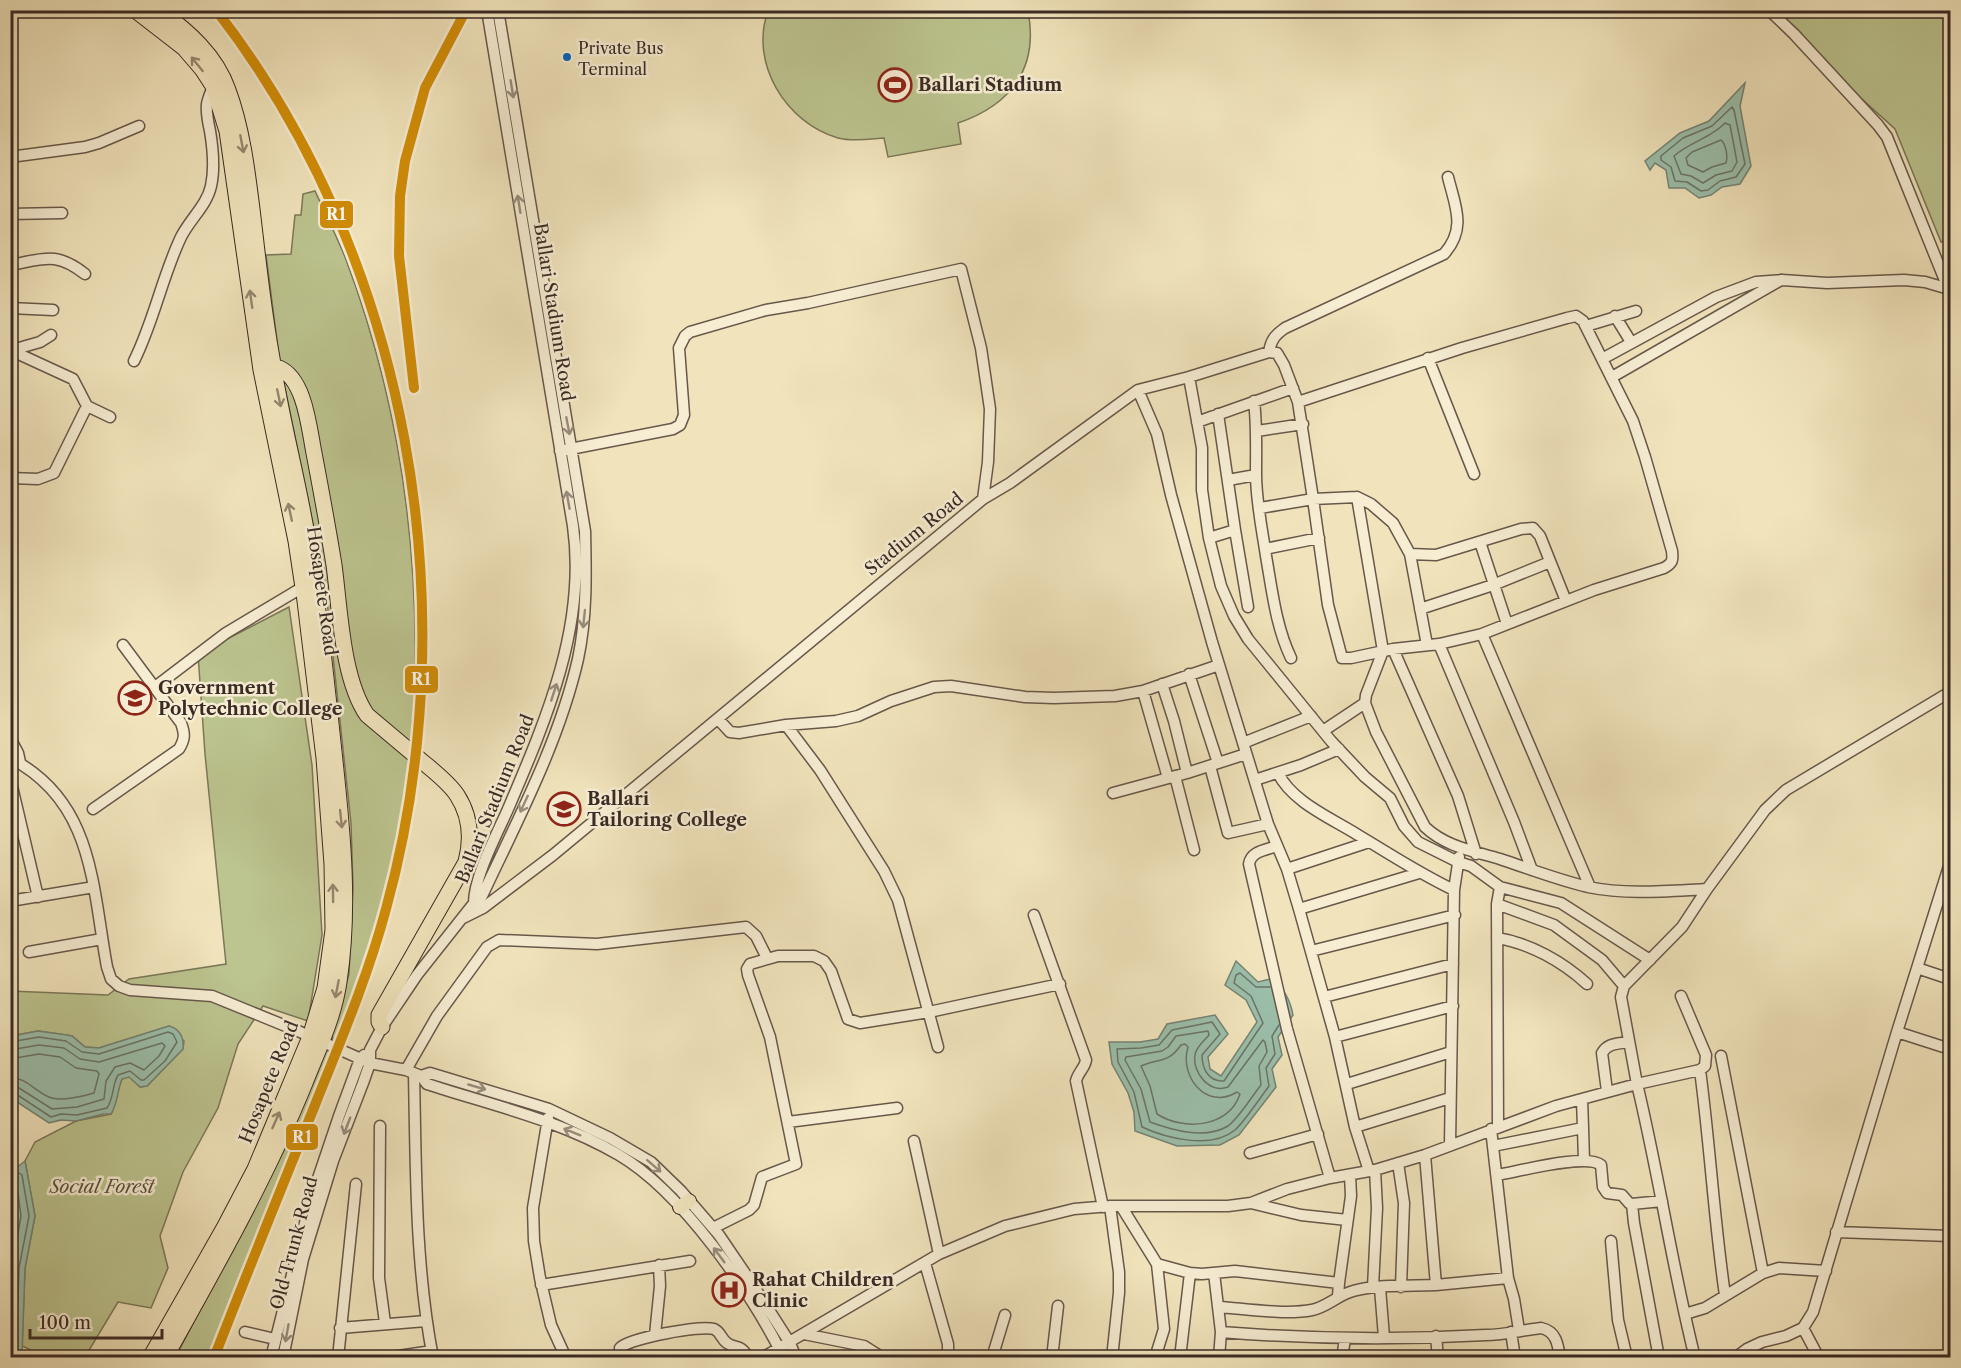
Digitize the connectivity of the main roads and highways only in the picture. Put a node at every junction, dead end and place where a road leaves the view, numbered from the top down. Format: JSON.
{"nodes":[{"id":1,"x":135,"y":10,"type":"edge"},
{"id":2,"x":159,"y":10,"type":"edge"},
{"id":3,"x":267,"y":369,"type":"junction"},
{"id":4,"x":382,"y":1027,"type":"road end"},
{"id":5,"x":316,"y":1040,"type":"junction"},
{"id":6,"x":165,"y":1357,"type":"edge"},
{"id":7,"x":150,"y":1358,"type":"edge"}],
"edges":[{"from":3,"to":1,"type":"highway","name":"Hosapete Road","one_way":true},
{"from":2,"to":3,"type":"highway","name":"Hosapete Road","one_way":true},
{"from":3,"to":4,"type":"highway"},
{"from":5,"to":3,"type":"highway","name":"Hosapete Road","one_way":true},
{"from":3,"to":5,"type":"highway","name":"Hosapete Road","one_way":true},
{"from":5,"to":6,"type":"highway","name":"Hosapete Road"},
{"from":7,"to":5,"type":"highway","name":"Hosapete Road","one_way":true}]}
